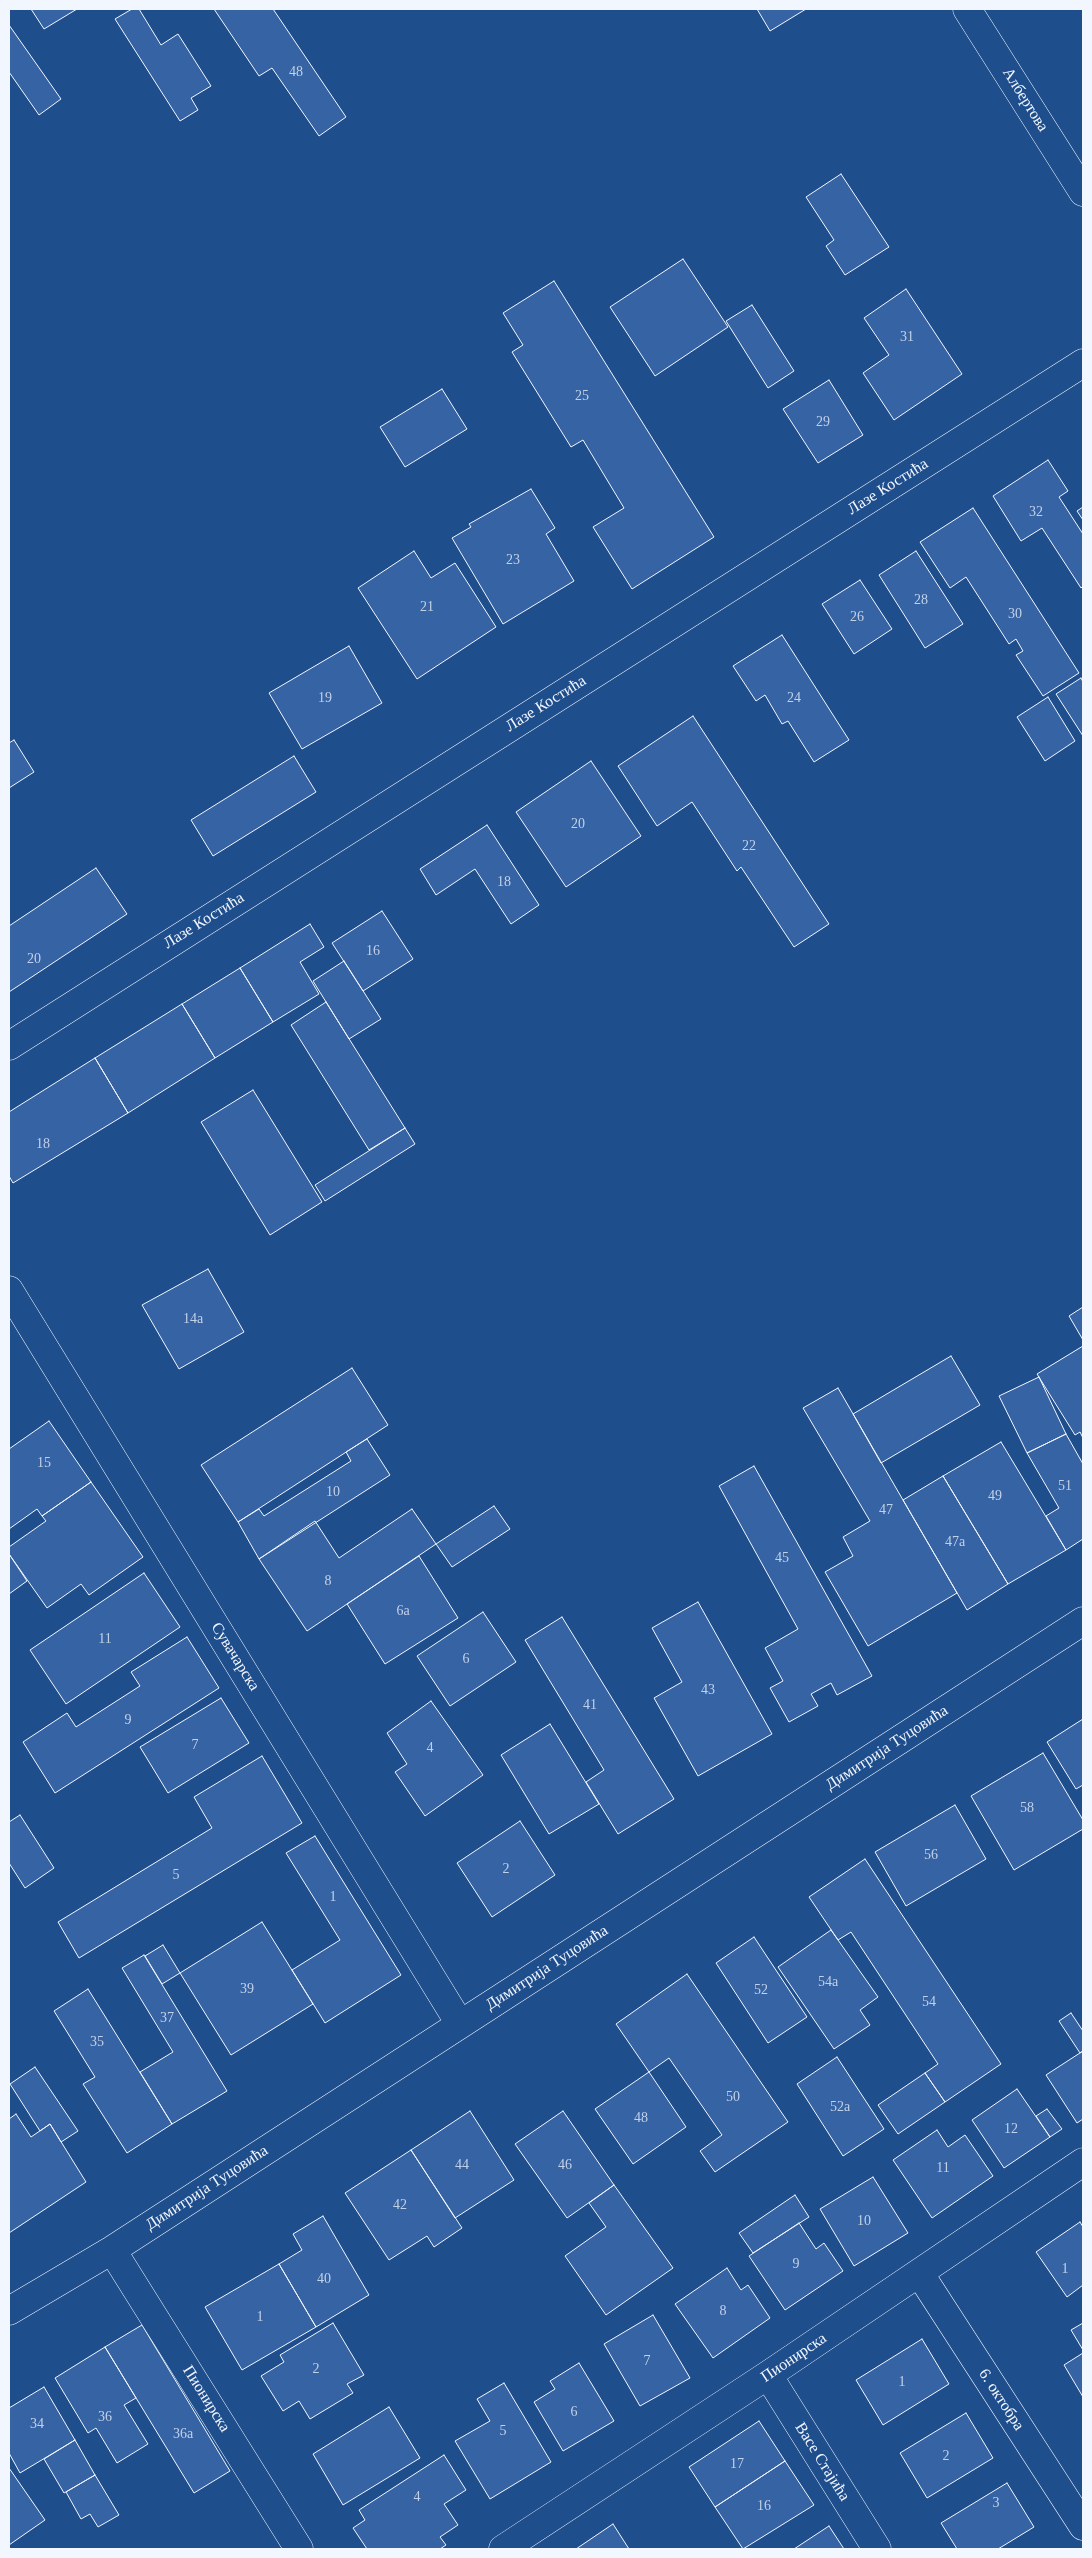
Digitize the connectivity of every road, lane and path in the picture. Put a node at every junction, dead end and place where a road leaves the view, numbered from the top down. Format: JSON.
{"nodes":[{"id":1,"x":967,"y":9,"type":"edge"},
{"id":2,"x":1083,"y":192,"type":"edge"},
{"id":3,"x":1083,"y":362,"type":"edge"},
{"id":4,"x":9,"y":1046,"type":"edge"},
{"id":5,"x":9,"y":1290,"type":"edge"},
{"id":6,"x":1083,"y":1621,"type":"edge"},
{"id":7,"x":460,"y":2024,"type":"junction"},
{"id":8,"x":1083,"y":2162,"type":"edge"},
{"id":9,"x":112,"y":2250,"type":"junction"},
{"id":10,"x":920,"y":2274,"type":"junction"},
{"id":11,"x":9,"y":2311,"type":"edge"},
{"id":12,"x":768,"y":2375,"type":"junction"},
{"id":13,"x":1083,"y":2526,"type":"edge"},
{"id":14,"x":299,"y":2549,"type":"edge"},
{"id":15,"x":503,"y":2549,"type":"edge"},
{"id":16,"x":877,"y":2549,"type":"edge"}],
"edges":[{"from":1,"to":2,"type":"street","name":"Албертова"},
{"from":3,"to":4,"type":"street","name":"Лазе Костића"},
{"from":5,"to":7,"type":"street","name":"Сувачарска"},
{"from":6,"to":7,"type":"street","name":"Димитрија Туцовића"},
{"from":7,"to":9,"type":"street","name":"Димитрија Туцовића"},
{"from":8,"to":10,"type":"street","name":"Пионирска"},
{"from":9,"to":11,"type":"street","name":"Димитрија Туцовића"},
{"from":9,"to":14,"type":"street","name":"Пионирска"},
{"from":10,"to":12,"type":"street","name":"Пионирска"},
{"from":10,"to":13,"type":"street","name":"6. октобра"},
{"from":12,"to":15,"type":"street","name":"Пионирска"},
{"from":12,"to":16,"type":"street","name":"Васе Стајића"}]}
